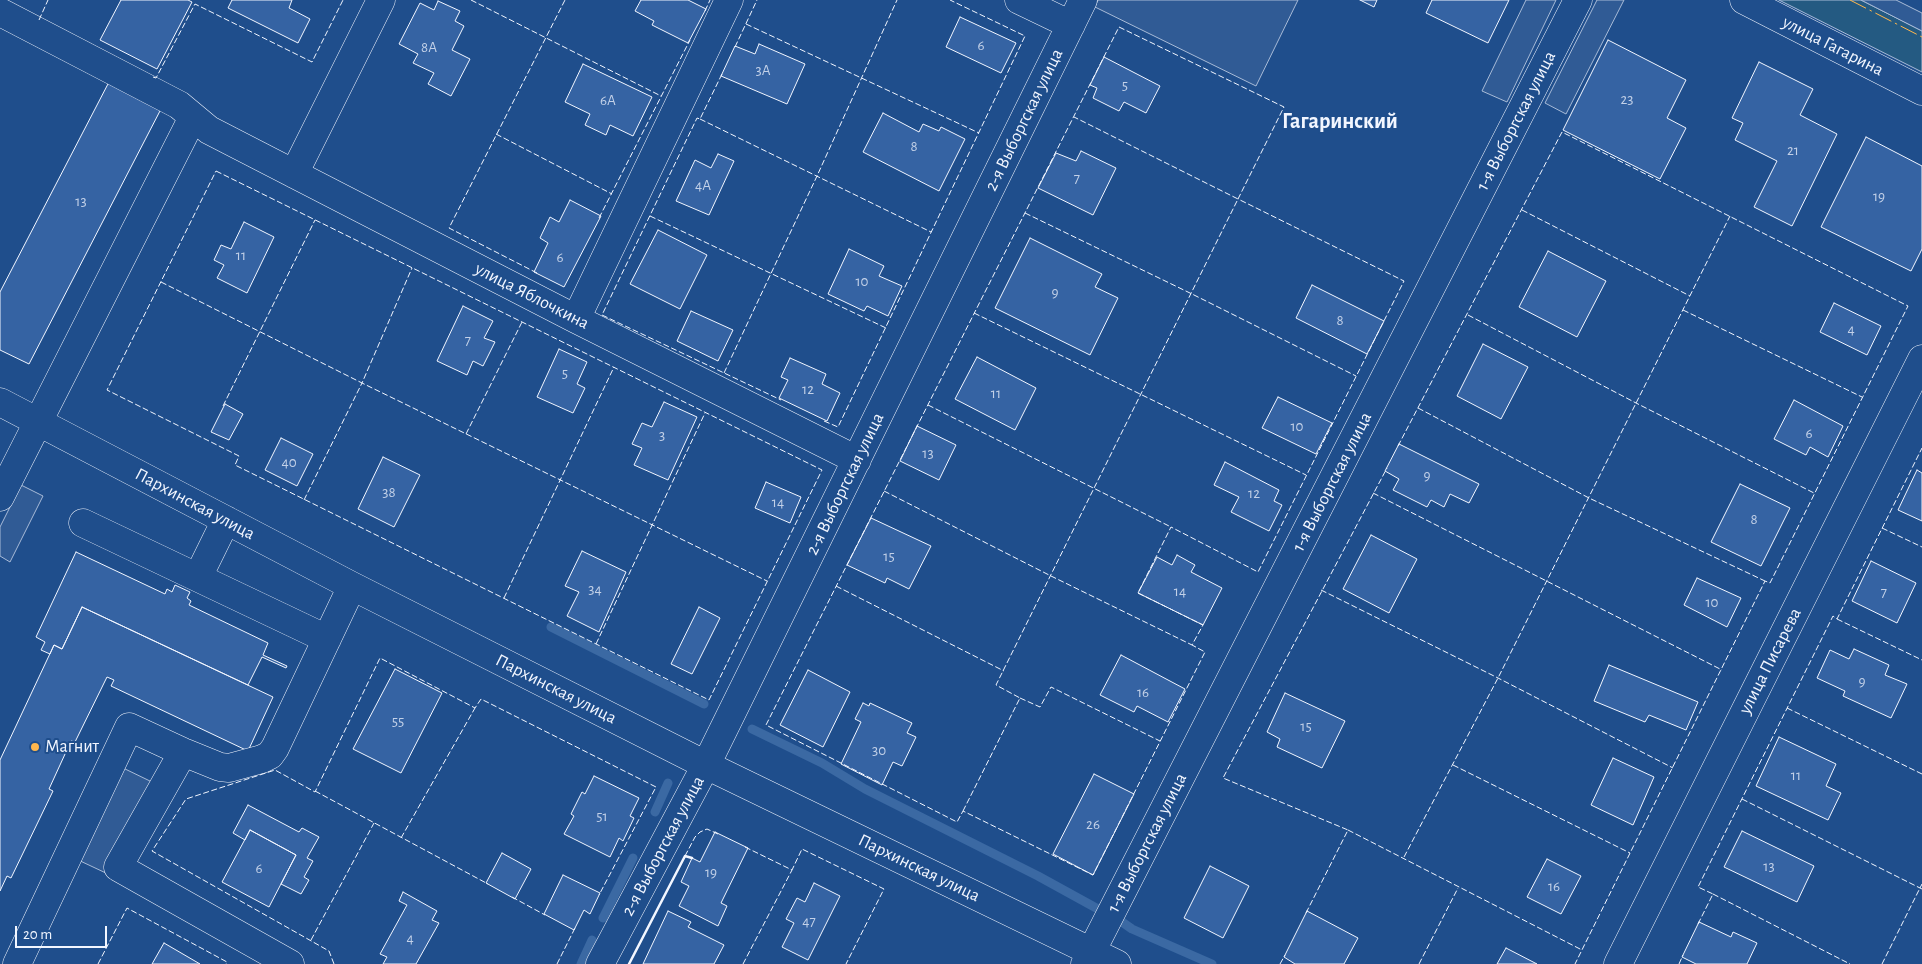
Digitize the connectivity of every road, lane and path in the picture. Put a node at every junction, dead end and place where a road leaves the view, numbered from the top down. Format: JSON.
{"nodes":[{"id":1,"x":4,"y":0,"type":"edge"},
{"id":2,"x":381,"y":0,"type":"edge"},
{"id":3,"x":729,"y":0,"type":"edge"},
{"id":4,"x":1019,"y":0,"type":"edge"},
{"id":5,"x":1083,"y":0,"type":"edge"},
{"id":6,"x":1578,"y":0,"type":"edge"},
{"id":7,"x":1744,"y":0,"type":"edge"},
{"id":8,"x":0,"y":8,"type":"edge"},
{"id":9,"x":0,"y":12,"type":"edge"},
{"id":10,"x":1071,"y":25,"type":"junction"},
{"id":11,"x":1922,"y":91,"type":"edge"},
{"id":12,"x":201,"y":123,"type":"junction"},
{"id":13,"x":294,"y":174,"type":"junction"},
{"id":14,"x":576,"y":319,"type":"junction"},
{"id":15,"x":1922,"y":359,"type":"edge"},
{"id":16,"x":0,"y":402,"type":"edge"},
{"id":17,"x":38,"y":422,"type":"junction"},
{"id":18,"x":857,"y":460,"type":"junction"},
{"id":19,"x":0,"y":497,"type":"edge"},
{"id":20,"x":226,"y":520,"type":"junction"},
{"id":21,"x":83,"y":522,"type":"dead end"},
{"id":22,"x":198,"y":577,"type":"junction"},
{"id":23,"x":352,"y":586,"type":"junction"},
{"id":24,"x":327,"y":639,"type":"junction"},
{"id":25,"x":183,"y":752,"type":"junction"},
{"id":26,"x":706,"y":765,"type":"junction"},
{"id":27,"x":254,"y":956,"type":"edge"},
{"id":28,"x":1088,"y":958,"type":"edge"},
{"id":29,"x":17,"y":964,"type":"edge"},
{"id":30,"x":290,"y":964,"type":"edge"},
{"id":31,"x":600,"y":964,"type":"edge"},
{"id":32,"x":1117,"y":964,"type":"edge"},
{"id":33,"x":1618,"y":964,"type":"edge"}],
"edges":[{"from":1,"to":8,"type":"street"},
{"from":2,"to":13,"type":"street"},
{"from":3,"to":14,"type":"street"},
{"from":4,"to":10,"type":"street"},
{"from":5,"to":10,"type":"street","name":"2-я Выборгская улица"},
{"from":6,"to":28,"type":"street","name":"1-я Выборгская улица"},
{"from":7,"to":11,"type":"street","name":"улица Гагарина"},
{"from":9,"to":12,"type":"street","name":"улица Яблочкина"},
{"from":10,"to":18,"type":"street","name":"2-я Выборгская улица"},
{"from":12,"to":13,"type":"street","name":"улица Яблочкина"},
{"from":12,"to":17,"type":"street"},
{"from":13,"to":14,"type":"street","name":"улица Яблочкина"},
{"from":14,"to":18,"type":"street","name":"улица Яблочкина"},
{"from":15,"to":33,"type":"street","name":"улица Писарева"},
{"from":16,"to":17,"type":"street","name":"Пархинская улица"},
{"from":17,"to":19,"type":"street"},
{"from":17,"to":20,"type":"street","name":"Пархинская улица"},
{"from":18,"to":26,"type":"street","name":"2-я Выборгская улица"},
{"from":20,"to":22,"type":"street"},
{"from":20,"to":23,"type":"street","name":"Пархинская улица"},
{"from":21,"to":22,"type":"street"},
{"from":22,"to":24,"type":"street"},
{"from":23,"to":24,"type":"street"},
{"from":23,"to":26,"type":"street","name":"Пархинская улица"},
{"from":24,"to":25,"type":"street"},
{"from":25,"to":27,"type":"street"},
{"from":25,"to":29,"type":"street"},
{"from":26,"to":28,"type":"street","name":"Пархинская улица"},
{"from":26,"to":31,"type":"street","name":"2-я Выборгская улица"},
{"from":27,"to":30,"type":"street"},
{"from":28,"to":32,"type":"street","name":"Пархинская улица"}]}
